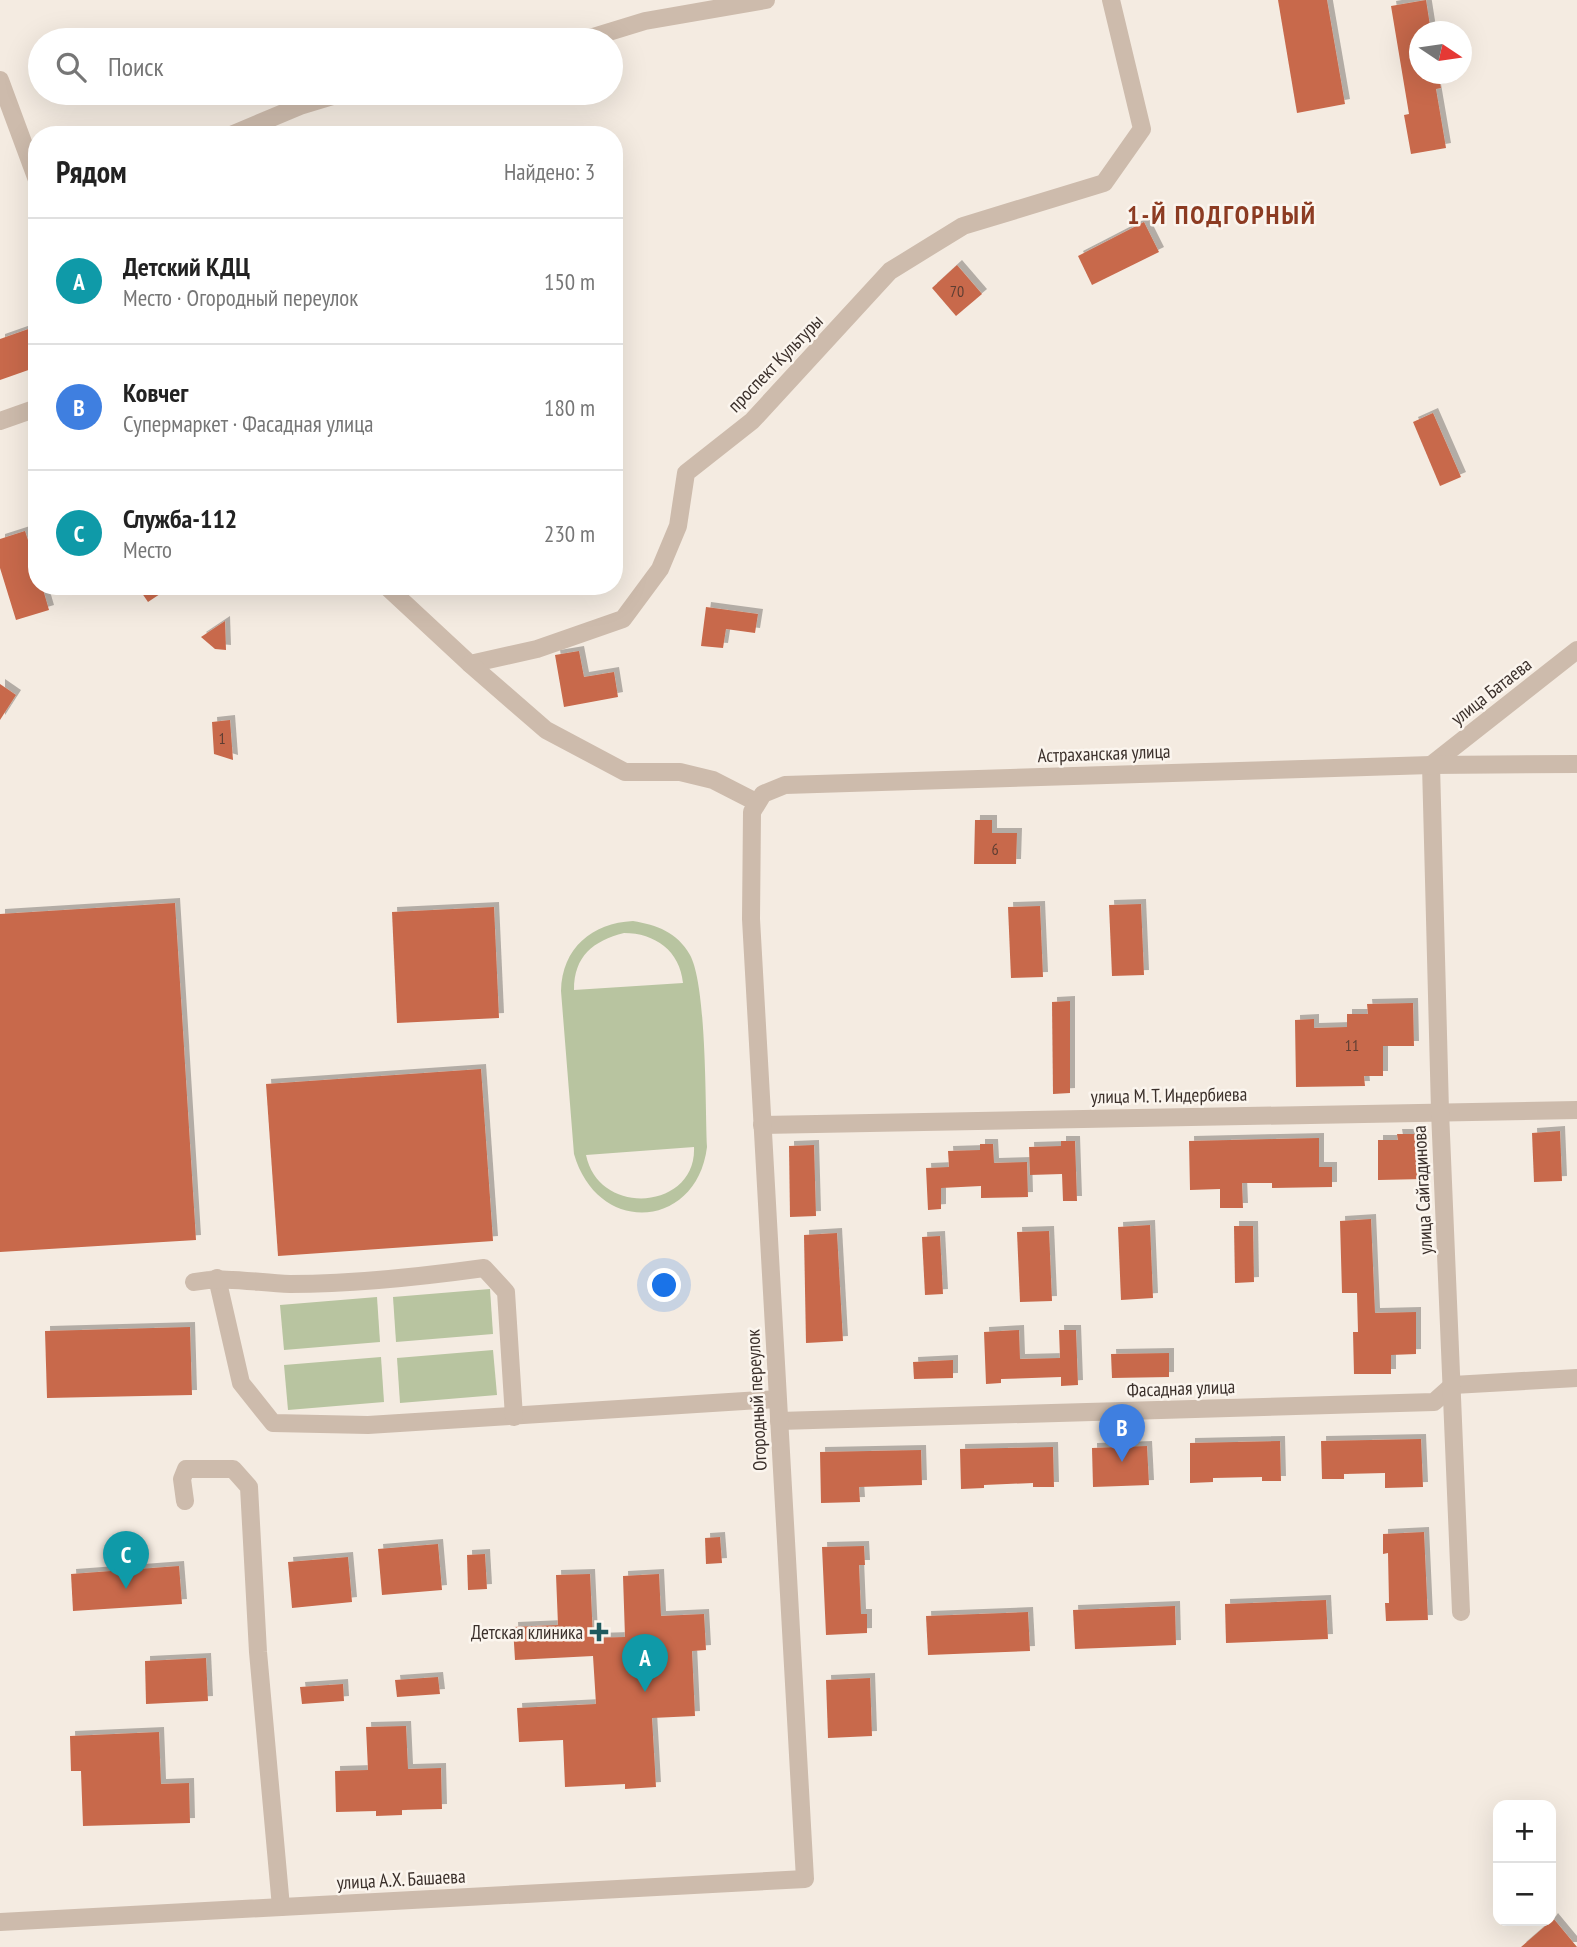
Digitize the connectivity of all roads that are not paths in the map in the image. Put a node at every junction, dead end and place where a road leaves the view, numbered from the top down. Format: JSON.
{"nodes":[{"id":1,"x":766,"y":0,"type":"edge"},
{"id":2,"x":1111,"y":0,"type":"edge"},
{"id":3,"x":622,"y":28,"type":"edge"},
{"id":4,"x":0,"y":80,"type":"edge"},
{"id":5,"x":303,"y":105,"type":"edge"},
{"id":6,"x":252,"y":126,"type":"edge"},
{"id":7,"x":28,"y":156,"type":"edge"},
{"id":8,"x":28,"y":411,"type":"edge"},
{"id":9,"x":0,"y":421,"type":"edge"},
{"id":10,"x":396,"y":595,"type":"edge"},
{"id":11,"x":1577,"y":650,"type":"edge"},
{"id":12,"x":471,"y":664,"type":"junction"},
{"id":13,"x":1577,"y":764,"type":"edge"},
{"id":14,"x":1431,"y":765,"type":"junction"},
{"id":15,"x":756,"y":802,"type":"junction"},
{"id":16,"x":1577,"y":1110,"type":"edge"},
{"id":17,"x":1440,"y":1111,"type":"junction"},
{"id":18,"x":762,"y":1125,"type":"junction"},
{"id":19,"x":217,"y":1278,"type":"junction"},
{"id":20,"x":194,"y":1282,"type":"dead end"},
{"id":21,"x":1577,"y":1378,"type":"edge"},
{"id":22,"x":1453,"y":1385,"type":"junction"},
{"id":23,"x":777,"y":1399,"type":"junction"},
{"id":24,"x":514,"y":1417,"type":"junction"},
{"id":25,"x":779,"y":1421,"type":"junction"},
{"id":26,"x":185,"y":1501,"type":"dead end"},
{"id":27,"x":1461,"y":1612,"type":"dead end"},
{"id":28,"x":805,"y":1879,"type":"joint"},
{"id":29,"x":281,"y":1907,"type":"junction"},
{"id":30,"x":0,"y":1922,"type":"edge"}],
"edges":[{"from":1,"to":3,"type":"street"},
{"from":2,"to":12,"type":"street","name":"проспект Культуры"},
{"from":4,"to":7,"type":"street"},
{"from":5,"to":6,"type":"street"},
{"from":8,"to":9,"type":"street"},
{"from":10,"to":12,"type":"street"},
{"from":11,"to":14,"type":"street","name":"улица Батаева"},
{"from":12,"to":15,"type":"street"},
{"from":13,"to":14,"type":"street","name":"Астраханская улица"},
{"from":14,"to":15,"type":"street","name":"Астраханская улица"},
{"from":14,"to":17,"type":"street","name":"улица Сайгадинова"},
{"from":15,"to":18,"type":"street","name":"Огородный переулок"},
{"from":16,"to":17,"type":"street","name":"улица М. Т. Индербиева"},
{"from":17,"to":18,"type":"street","name":"улица М. Т. Индербиева"},
{"from":17,"to":22,"type":"street","name":"улица Сайгадинова"},
{"from":18,"to":23,"type":"street","name":"Огородный переулок"},
{"from":19,"to":20,"type":"street"},
{"from":19,"to":24,"type":"street"},
{"from":19,"to":24,"type":"street"},
{"from":21,"to":22,"type":"street","name":"Фасадная улица"},
{"from":22,"to":25,"type":"street","name":"Фасадная улица"},
{"from":22,"to":27,"type":"street","name":"улица Сайгадинова"},
{"from":23,"to":24,"type":"street"},
{"from":23,"to":25,"type":"street","name":"Огородный переулок"},
{"from":25,"to":28,"type":"street","name":"Огородный переулок"},
{"from":26,"to":29,"type":"street"},
{"from":28,"to":29,"type":"street","name":"улица А.Х. Башаева"},
{"from":29,"to":30,"type":"street","name":"улица А.Х. Башаева"}]}
